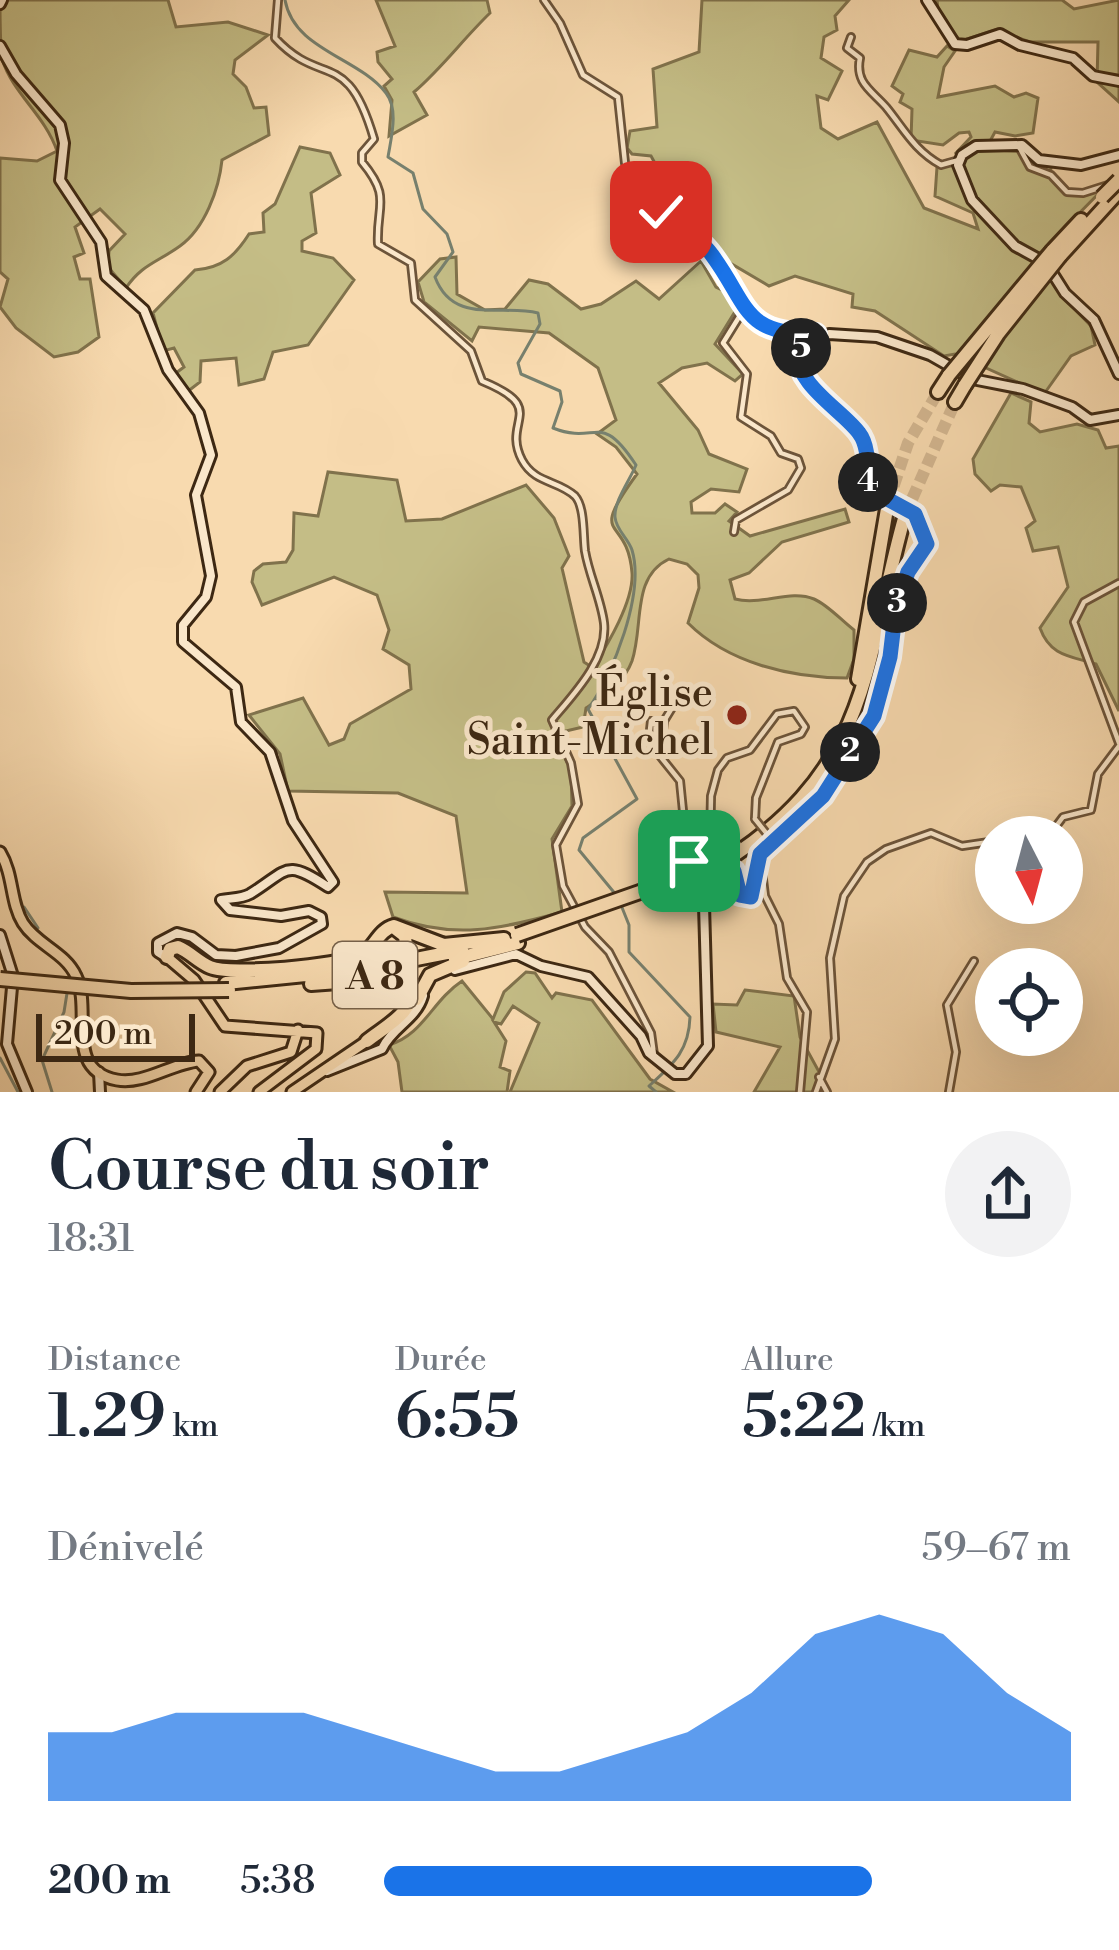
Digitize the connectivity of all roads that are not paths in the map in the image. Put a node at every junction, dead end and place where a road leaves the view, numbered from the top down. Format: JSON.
{"nodes":[{"id":1,"x":278,"y":0,"type":"edge"},
{"id":2,"x":544,"y":0,"type":"edge"},
{"id":3,"x":927,"y":0,"type":"edge"},
{"id":4,"x":851,"y":37,"type":"dead end"},
{"id":5,"x":0,"y":46,"type":"edge"},
{"id":6,"x":1119,"y":81,"type":"edge"},
{"id":7,"x":1018,"y":146,"type":"junction"},
{"id":8,"x":1119,"y":155,"type":"edge"},
{"id":9,"x":959,"y":160,"type":"junction"},
{"id":10,"x":1119,"y":180,"type":"edge"},
{"id":11,"x":1112,"y":195,"type":"edge"},
{"id":12,"x":1056,"y":253,"type":"junction"},
{"id":13,"x":744,"y":309,"type":"junction"},
{"id":14,"x":818,"y":338,"type":"junction"},
{"id":15,"x":1119,"y":374,"type":"edge"},
{"id":16,"x":938,"y":392,"type":"tunnel mouth"},
{"id":17,"x":955,"y":402,"type":"tunnel mouth"},
{"id":18,"x":1119,"y":415,"type":"edge"},
{"id":19,"x":888,"y":503,"type":"tunnel mouth"},
{"id":20,"x":905,"y":515,"type":"tunnel mouth"},
{"id":21,"x":734,"y":532,"type":"dead end"},
{"id":22,"x":1119,"y":583,"type":"edge"},
{"id":23,"x":675,"y":703,"type":"dead end"},
{"id":24,"x":651,"y":722,"type":"dead end"},
{"id":25,"x":1119,"y":744,"type":"edge"},
{"id":26,"x":659,"y":756,"type":"junction"},
{"id":27,"x":1068,"y":816,"type":"edge"},
{"id":28,"x":772,"y":841,"type":"junction"},
{"id":29,"x":975,"y":844,"type":"edge"},
{"id":30,"x":736,"y":850,"type":"junction"},
{"id":31,"x":0,"y":852,"type":"edge"},
{"id":32,"x":757,"y":860,"type":"junction"},
{"id":33,"x":707,"y":899,"type":"junction"},
{"id":34,"x":383,"y":930,"type":"junction"},
{"id":35,"x":0,"y":934,"type":"edge"},
{"id":36,"x":510,"y":941,"type":"junction"},
{"id":37,"x":167,"y":957,"type":"junction"},
{"id":38,"x":974,"y":962,"type":"dead end"},
{"id":39,"x":348,"y":971,"type":"junction"},
{"id":40,"x":3,"y":975,"type":"edge"},
{"id":41,"x":311,"y":984,"type":"junction"},
{"id":42,"x":227,"y":987,"type":"junction"},
{"id":43,"x":298,"y":1030,"type":"junction"},
{"id":44,"x":369,"y":1049,"type":"junction"},
{"id":45,"x":658,"y":1057,"type":"junction"},
{"id":46,"x":819,"y":1077,"type":"junction"},
{"id":47,"x":98,"y":1082,"type":"edge"},
{"id":48,"x":27,"y":1092,"type":"edge"},
{"id":49,"x":192,"y":1092,"type":"edge"},
{"id":50,"x":220,"y":1092,"type":"edge"},
{"id":51,"x":259,"y":1092,"type":"edge"},
{"id":52,"x":292,"y":1092,"type":"edge"},
{"id":53,"x":800,"y":1092,"type":"edge"},
{"id":54,"x":816,"y":1092,"type":"edge"},
{"id":55,"x":827,"y":1092,"type":"edge"},
{"id":56,"x":949,"y":1092,"type":"edge"}],
"edges":[{"from":1,"to":45,"type":"street"},
{"from":2,"to":13,"type":"street"},
{"from":3,"to":6,"type":"street"},
{"from":4,"to":9,"type":"street"},
{"from":5,"to":37,"type":"street"},
{"from":7,"to":8,"type":"street"},
{"from":7,"to":9,"type":"street"},
{"from":7,"to":11,"type":"street"},
{"from":9,"to":15,"type":"street"},
{"from":10,"to":11,"type":"highway","bridge":true},
{"from":11,"to":12,"type":"highway"},
{"from":12,"to":16,"type":"highway","bridge":true},
{"from":12,"to":17,"type":"highway","bridge":true},
{"from":13,"to":14,"type":"street"},
{"from":13,"to":21,"type":"street"},
{"from":14,"to":18,"type":"street"},
{"from":14,"to":28,"type":"street"},
{"from":19,"to":30,"type":"highway","number":"A 8"},
{"from":20,"to":30,"type":"highway","number":"A 8"},
{"from":22,"to":25,"type":"street"},
{"from":23,"to":26,"type":"street"},
{"from":24,"to":26,"type":"street"},
{"from":25,"to":27,"type":"street"},
{"from":26,"to":33,"type":"street"},
{"from":28,"to":32,"type":"street"},
{"from":28,"to":33,"type":"street","bridge":true},
{"from":29,"to":46,"type":"street"},
{"from":30,"to":36,"type":"highway","number":"A 8","bridge":true},
{"from":31,"to":47,"type":"main road"},
{"from":32,"to":33,"type":"street"},
{"from":32,"to":53,"type":"street"},
{"from":33,"to":45,"type":"street"},
{"from":34,"to":36,"type":"highway"},
{"from":34,"to":37,"type":"highway"},
{"from":34,"to":39,"type":"highway"},
{"from":35,"to":40,"type":"street"},
{"from":36,"to":39,"type":"highway","number":"A 8"},
{"from":36,"to":41,"type":"highway","number":"A 8"},
{"from":36,"to":44,"type":"highway"},
{"from":37,"to":43,"type":"main road"},
{"from":38,"to":56,"type":"street"},
{"from":39,"to":42,"type":"highway","number":"A 8"},
{"from":40,"to":42,"type":"highway","number":"A 8","bridge":true},
{"from":40,"to":48,"type":"street"},
{"from":41,"to":42,"type":"highway","number":"A 8"},
{"from":41,"to":44,"type":"highway"},
{"from":43,"to":50,"type":"main road"},
{"from":43,"to":51,"type":"main road"},
{"from":44,"to":45,"type":"street"},
{"from":44,"to":52,"type":"main road"},
{"from":46,"to":54,"type":"street"},
{"from":46,"to":55,"type":"street"},
{"from":47,"to":49,"type":"main road"}]}
